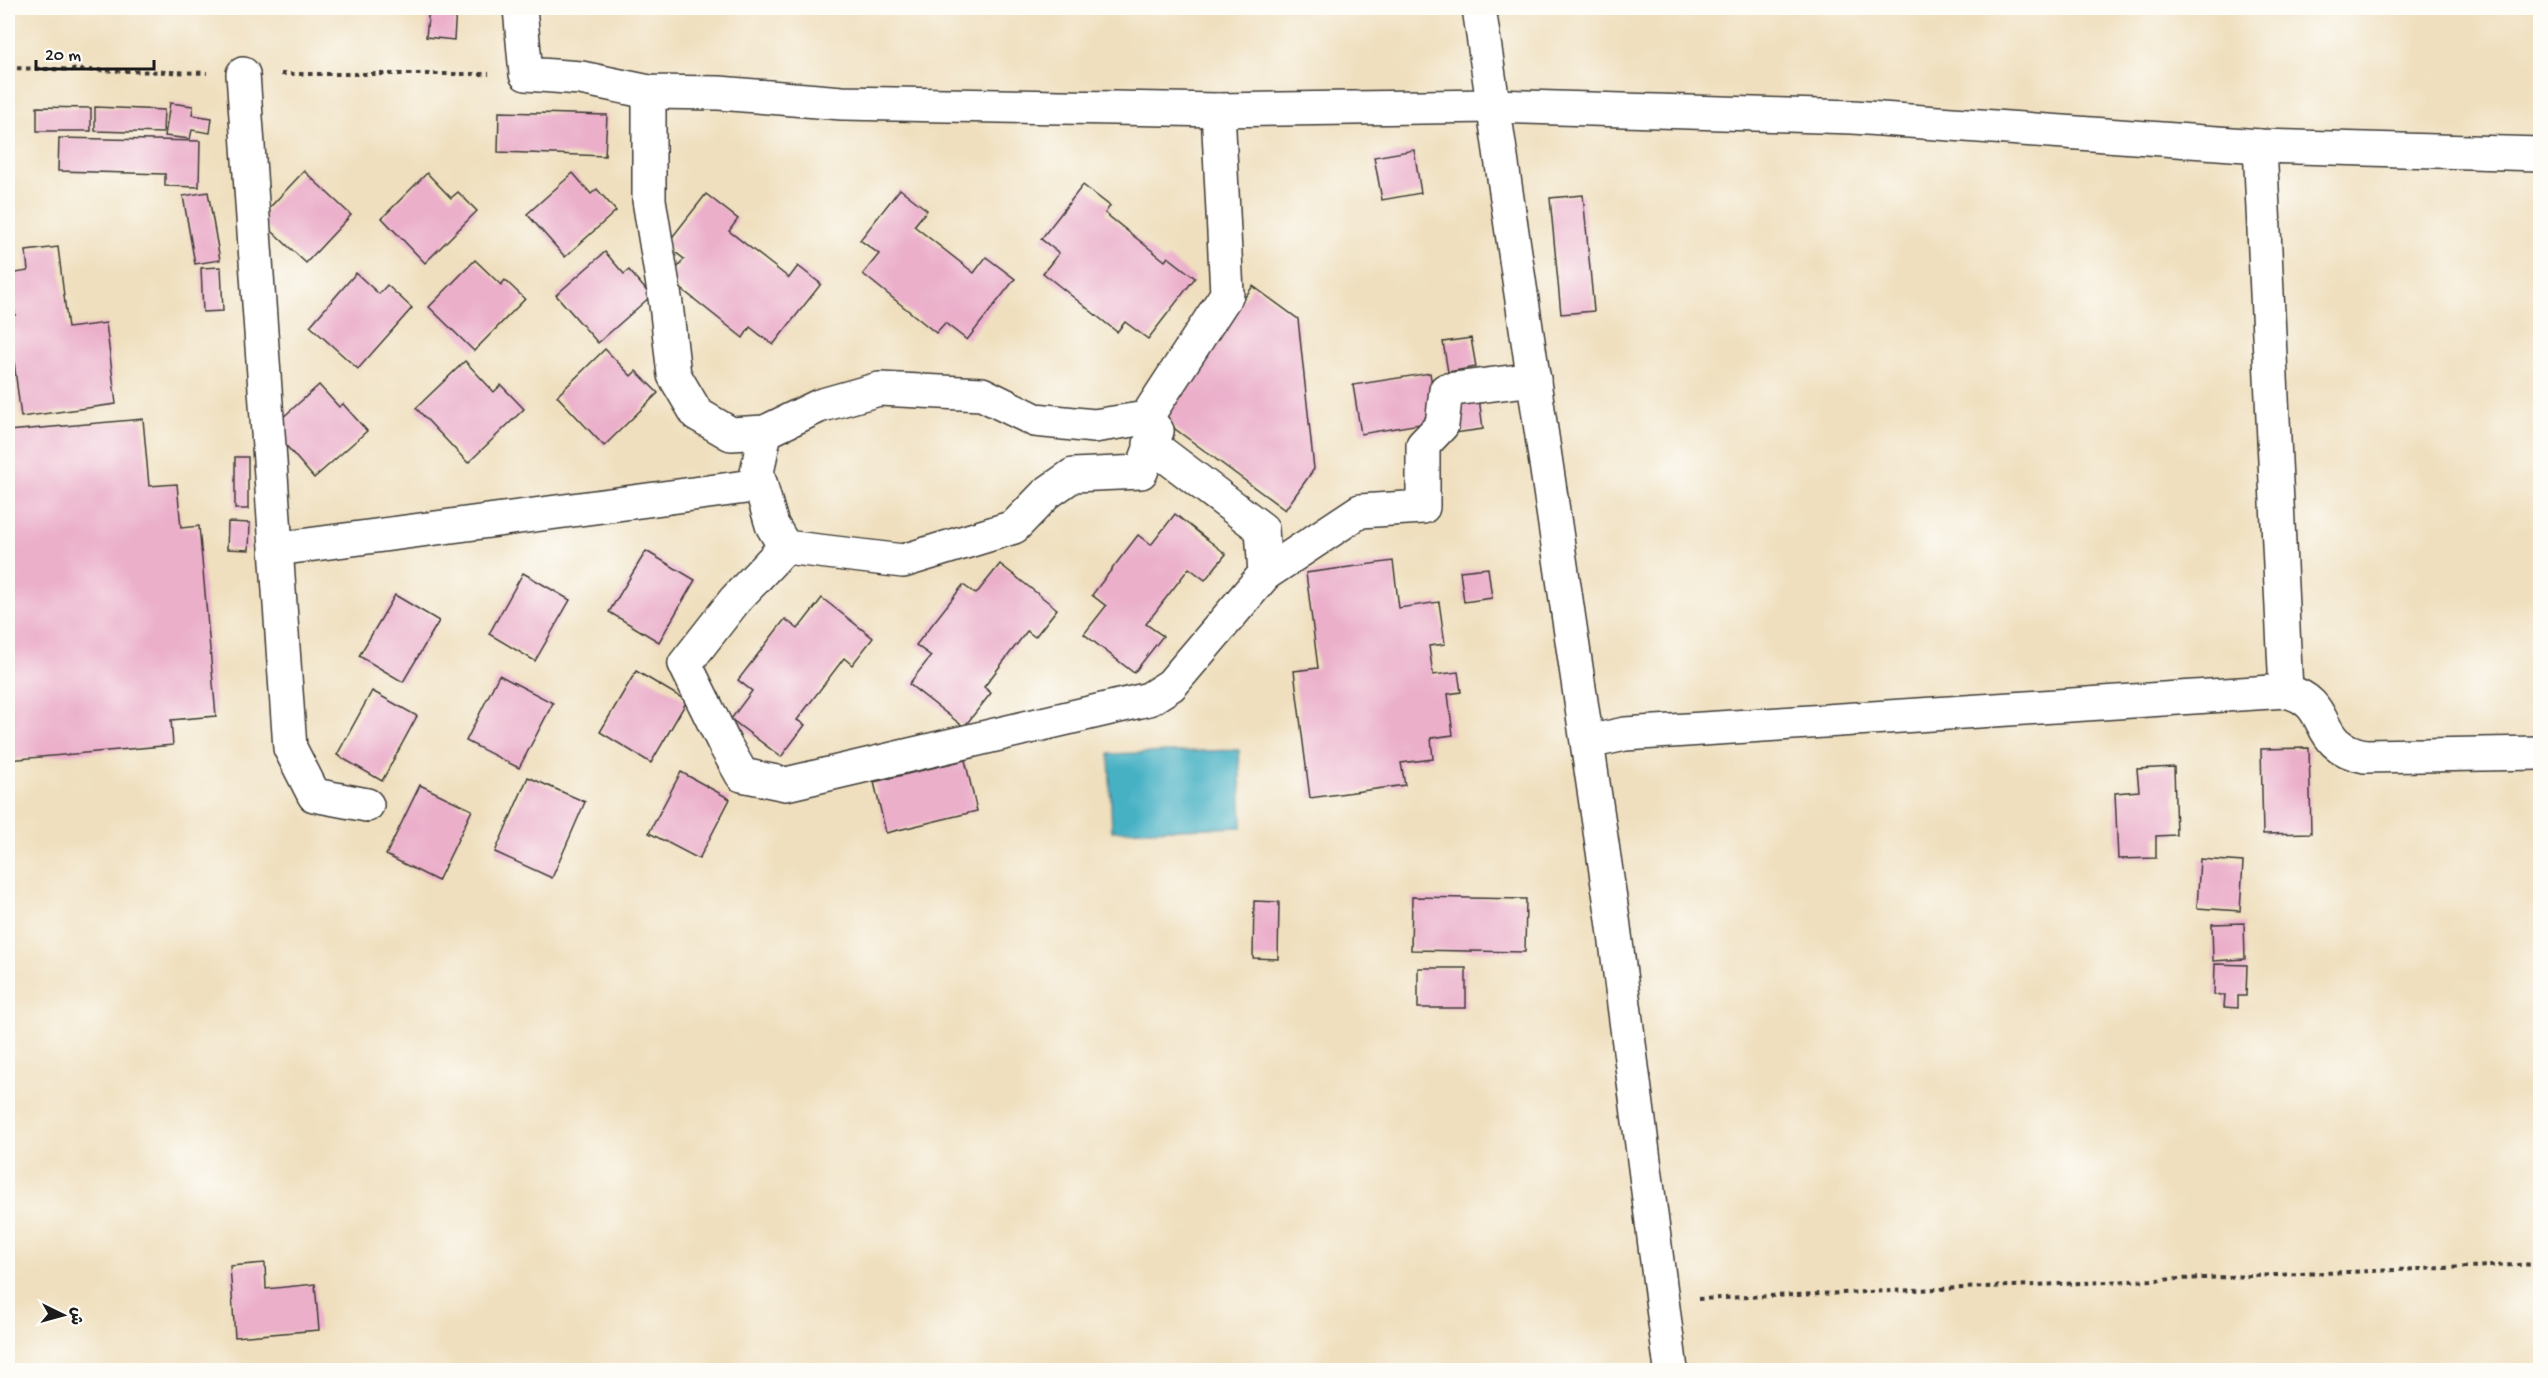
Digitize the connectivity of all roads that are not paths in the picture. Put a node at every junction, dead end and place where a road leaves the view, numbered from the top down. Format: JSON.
{"nodes":[{"id":1,"x":520,"y":8,"type":"edge"},
{"id":2,"x":1479,"y":8,"type":"edge"},
{"id":3,"x":243,"y":74,"type":"dead end"},
{"id":4,"x":650,"y":92,"type":"junction"},
{"id":5,"x":1494,"y":106,"type":"junction"},
{"id":6,"x":1218,"y":110,"type":"junction"},
{"id":7,"x":2260,"y":146,"type":"junction"},
{"id":8,"x":2541,"y":154,"type":"edge"},
{"id":9,"x":1534,"y":379,"type":"junction"},
{"id":10,"x":1148,"y":431,"type":"junction"},
{"id":11,"x":765,"y":432,"type":"junction"},
{"id":12,"x":761,"y":485,"type":"junction"},
{"id":13,"x":785,"y":547,"type":"junction"},
{"id":14,"x":277,"y":549,"type":"junction"},
{"id":15,"x":1265,"y":574,"type":"junction"},
{"id":16,"x":2286,"y":692,"type":"junction"},
{"id":17,"x":1588,"y":742,"type":"junction"},
{"id":18,"x":2541,"y":753,"type":"edge"},
{"id":19,"x":367,"y":805,"type":"dead end"},
{"id":20,"x":1671,"y":1371,"type":"edge"}],
"edges":[{"from":1,"to":4,"type":"street"},
{"from":2,"to":5,"type":"street"},
{"from":3,"to":14,"type":"street"},
{"from":4,"to":6,"type":"street"},
{"from":4,"to":11,"type":"street"},
{"from":5,"to":6,"type":"street"},
{"from":5,"to":7,"type":"street"},
{"from":5,"to":9,"type":"street"},
{"from":6,"to":10,"type":"street"},
{"from":7,"to":8,"type":"street"},
{"from":7,"to":16,"type":"street"},
{"from":9,"to":15,"type":"street"},
{"from":9,"to":17,"type":"street"},
{"from":10,"to":11,"type":"street"},
{"from":10,"to":13,"type":"street"},
{"from":10,"to":15,"type":"street"},
{"from":11,"to":12,"type":"street"},
{"from":12,"to":13,"type":"street"},
{"from":12,"to":14,"type":"street"},
{"from":13,"to":15,"type":"street"},
{"from":14,"to":19,"type":"street"},
{"from":16,"to":17,"type":"street"},
{"from":16,"to":18,"type":"street"},
{"from":17,"to":20,"type":"street"}]}
